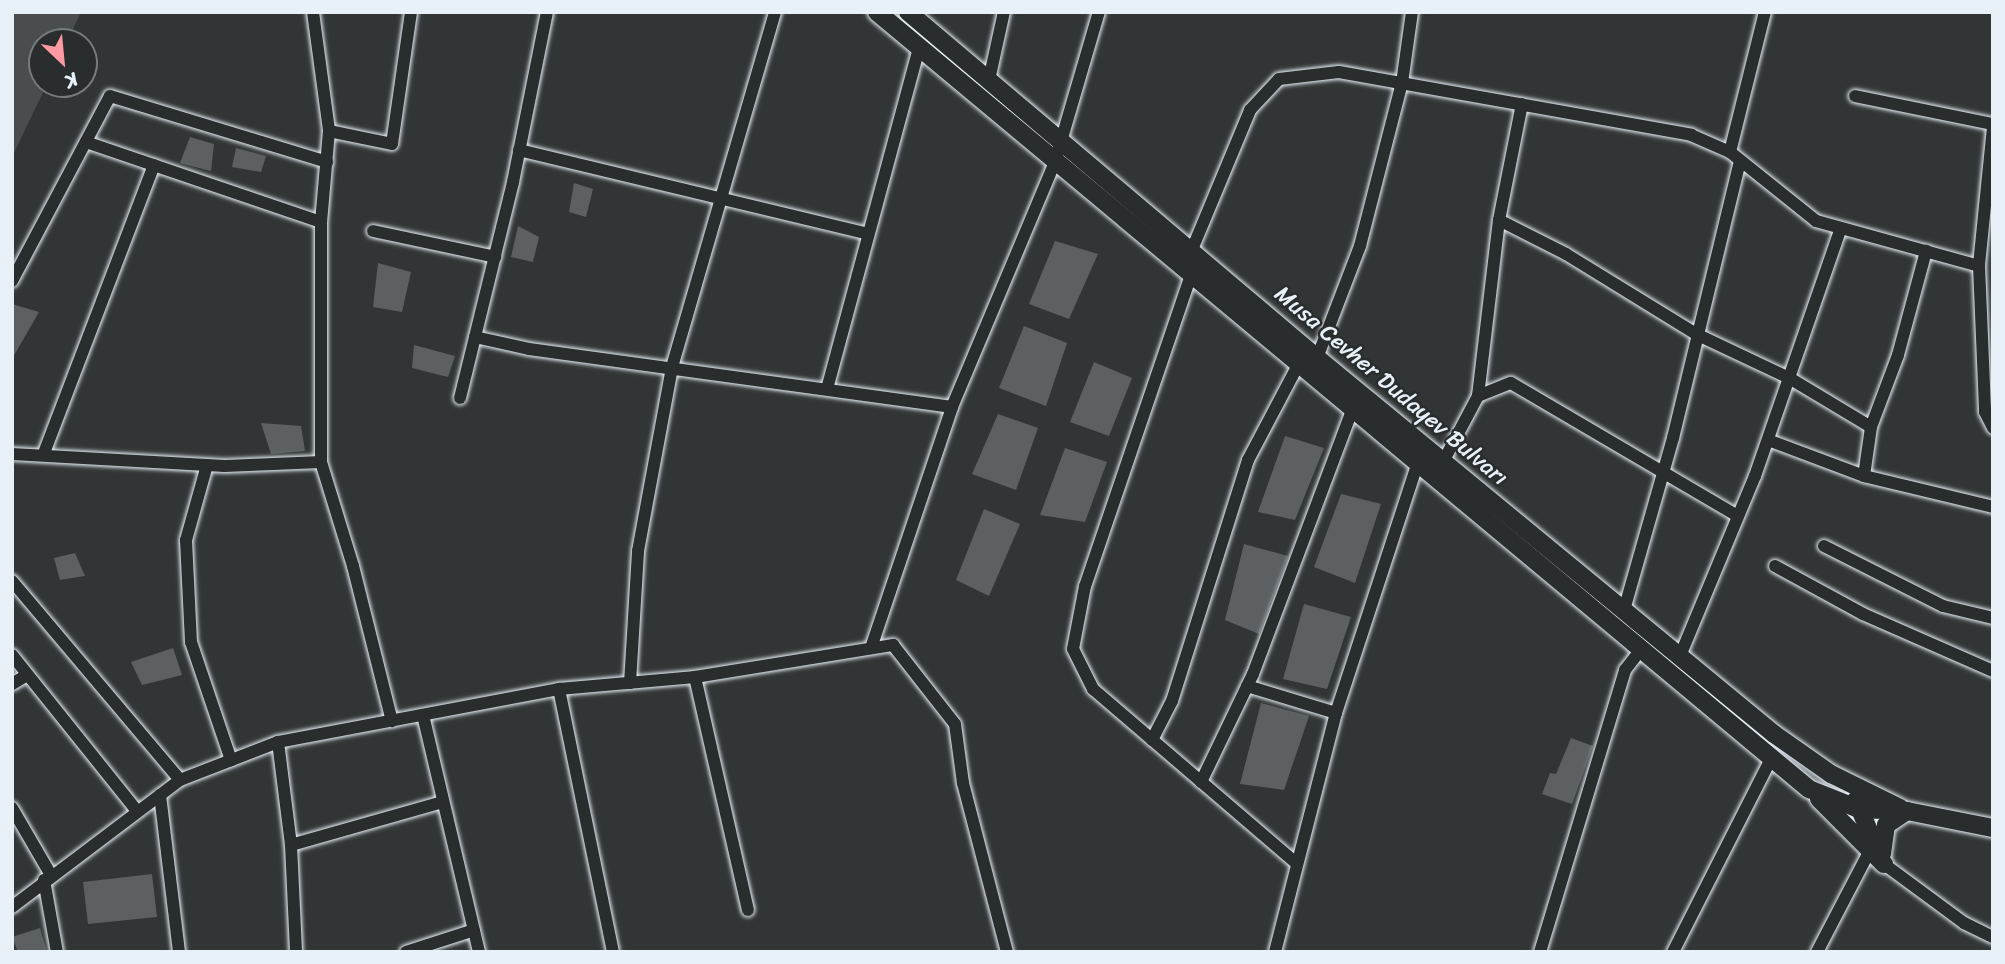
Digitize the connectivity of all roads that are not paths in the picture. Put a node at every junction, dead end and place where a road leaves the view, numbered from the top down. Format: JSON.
{"nodes":[{"id":1,"x":313,"y":12,"type":"edge"},
{"id":2,"x":411,"y":12,"type":"edge"},
{"id":3,"x":547,"y":12,"type":"edge"},
{"id":4,"x":877,"y":12,"type":"edge"},
{"id":5,"x":1004,"y":12,"type":"edge"},
{"id":6,"x":1099,"y":12,"type":"edge"},
{"id":7,"x":1412,"y":12,"type":"edge"},
{"id":8,"x":1765,"y":12,"type":"edge"},
{"id":9,"x":770,"y":14,"type":"edge"},
{"id":10,"x":916,"y":15,"type":"edge"},
{"id":11,"x":919,"y":47,"type":"junction"},
{"id":12,"x":989,"y":80,"type":"junction"},
{"id":13,"x":1402,"y":83,"type":"junction"},
{"id":14,"x":1855,"y":96,"type":"dead end"},
{"id":15,"x":1522,"y":104,"type":"junction"},
{"id":16,"x":1993,"y":125,"type":"edge"},
{"id":17,"x":329,"y":131,"type":"junction"},
{"id":18,"x":86,"y":142,"type":"junction"},
{"id":19,"x":1062,"y":142,"type":"junction"},
{"id":20,"x":519,"y":150,"type":"junction"},
{"id":21,"x":1730,"y":152,"type":"junction"},
{"id":22,"x":1740,"y":161,"type":"junction"},
{"id":23,"x":327,"y":162,"type":"junction"},
{"id":24,"x":1055,"y":162,"type":"junction"},
{"id":25,"x":154,"y":165,"type":"junction"},
{"id":26,"x":722,"y":202,"type":"junction"},
{"id":27,"x":1499,"y":220,"type":"junction"},
{"id":28,"x":321,"y":222,"type":"junction"},
{"id":29,"x":1841,"y":228,"type":"junction"},
{"id":30,"x":373,"y":231,"type":"dead end"},
{"id":31,"x":866,"y":233,"type":"junction"},
{"id":32,"x":1926,"y":251,"type":"junction"},
{"id":33,"x":1191,"y":252,"type":"junction"},
{"id":34,"x":495,"y":257,"type":"junction"},
{"id":35,"x":1979,"y":266,"type":"junction"},
{"id":36,"x":1191,"y":275,"type":"junction"},
{"id":37,"x":12,"y":281,"type":"edge"},
{"id":38,"x":1696,"y":334,"type":"junction"},
{"id":39,"x":475,"y":337,"type":"junction"},
{"id":40,"x":1317,"y":358,"type":"junction"},
{"id":41,"x":1298,"y":365,"type":"junction"},
{"id":42,"x":672,"y":367,"type":"junction"},
{"id":43,"x":1791,"y":379,"type":"junction"},
{"id":44,"x":827,"y":389,"type":"junction"},
{"id":45,"x":1478,"y":396,"type":"junction"},
{"id":46,"x":460,"y":398,"type":"dead end"},
{"id":47,"x":952,"y":407,"type":"junction"},
{"id":48,"x":1352,"y":411,"type":"junction"},
{"id":49,"x":1871,"y":427,"type":"junction"},
{"id":50,"x":1993,"y":428,"type":"edge"},
{"id":51,"x":1768,"y":440,"type":"junction"},
{"id":52,"x":44,"y":453,"type":"junction"},
{"id":53,"x":12,"y":454,"type":"edge"},
{"id":54,"x":321,"y":461,"type":"junction"},
{"id":55,"x":1443,"y":462,"type":"junction"},
{"id":56,"x":207,"y":465,"type":"junction"},
{"id":57,"x":1417,"y":465,"type":"junction"},
{"id":58,"x":1662,"y":470,"type":"junction"},
{"id":59,"x":1864,"y":476,"type":"junction"},
{"id":60,"x":1993,"y":507,"type":"edge"},
{"id":61,"x":1738,"y":516,"type":"junction"},
{"id":62,"x":1824,"y":546,"type":"dead end"},
{"id":63,"x":1775,"y":566,"type":"dead end"},
{"id":64,"x":12,"y":581,"type":"edge"},
{"id":65,"x":1624,"y":610,"type":"junction"},
{"id":66,"x":1993,"y":618,"type":"edge"},
{"id":67,"x":871,"y":649,"type":"junction"},
{"id":68,"x":1640,"y":651,"type":"junction"},
{"id":69,"x":12,"y":655,"type":"edge"},
{"id":70,"x":1680,"y":656,"type":"junction"},
{"id":71,"x":1993,"y":671,"type":"edge"},
{"id":72,"x":27,"y":675,"type":"junction"},
{"id":73,"x":695,"y":677,"type":"junction"},
{"id":74,"x":630,"y":683,"type":"junction"},
{"id":75,"x":12,"y":684,"type":"edge"},
{"id":76,"x":1247,"y":686,"type":"junction"},
{"id":77,"x":559,"y":689,"type":"junction"},
{"id":78,"x":1336,"y":713,"type":"junction"},
{"id":79,"x":423,"y":715,"type":"junction"},
{"id":80,"x":392,"y":721,"type":"junction"},
{"id":81,"x":1152,"y":740,"type":"junction"},
{"id":82,"x":278,"y":742,"type":"junction"},
{"id":83,"x":1771,"y":759,"type":"junction"},
{"id":84,"x":231,"y":760,"type":"junction"},
{"id":85,"x":180,"y":780,"type":"junction"},
{"id":86,"x":1201,"y":782,"type":"junction"},
{"id":87,"x":1853,"y":785,"type":"junction"},
{"id":88,"x":1809,"y":789,"type":"junction"},
{"id":89,"x":160,"y":795,"type":"junction"},
{"id":90,"x":443,"y":802,"type":"junction"},
{"id":91,"x":12,"y":808,"type":"edge"},
{"id":92,"x":1859,"y":809,"type":"junction"},
{"id":93,"x":137,"y":811,"type":"junction"},
{"id":94,"x":1907,"y":811,"type":"junction"},
{"id":95,"x":1993,"y":828,"type":"edge"},
{"id":96,"x":291,"y":845,"type":"junction"},
{"id":97,"x":1870,"y":850,"type":"junction"},
{"id":98,"x":1296,"y":863,"type":"junction"},
{"id":99,"x":1884,"y":864,"type":"junction"},
{"id":100,"x":47,"y":877,"type":"junction"},
{"id":101,"x":12,"y":907,"type":"edge"},
{"id":102,"x":748,"y":910,"type":"dead end"},
{"id":103,"x":474,"y":930,"type":"junction"},
{"id":104,"x":1993,"y":937,"type":"edge"},
{"id":105,"x":57,"y":952,"type":"edge"},
{"id":106,"x":179,"y":952,"type":"edge"},
{"id":107,"x":296,"y":952,"type":"edge"},
{"id":108,"x":407,"y":952,"type":"edge"},
{"id":109,"x":479,"y":952,"type":"edge"},
{"id":110,"x":613,"y":952,"type":"edge"},
{"id":111,"x":1007,"y":952,"type":"edge"},
{"id":112,"x":1275,"y":952,"type":"edge"},
{"id":113,"x":1540,"y":952,"type":"edge"},
{"id":114,"x":1673,"y":952,"type":"edge"},
{"id":115,"x":1816,"y":952,"type":"edge"}],
"edges":[{"from":1,"to":17,"type":"street"},
{"from":2,"to":17,"type":"street"},
{"from":3,"to":20,"type":"street"},
{"from":4,"to":11,"type":"main road","name":"Musa Cevher Dudayev Bulvarı"},
{"from":5,"to":12,"type":"street"},
{"from":6,"to":19,"type":"street"},
{"from":7,"to":13,"type":"street"},
{"from":8,"to":21,"type":"street"},
{"from":9,"to":26,"type":"street"},
{"from":10,"to":12,"type":"main road","name":"Musa Cevher Dudayev Bulvarı"},
{"from":11,"to":24,"type":"main road","name":"Musa Cevher Dudayev Bulvarı"},
{"from":11,"to":31,"type":"street"},
{"from":12,"to":19,"type":"main road","name":"Musa Cevher Dudayev Bulvarı"},
{"from":13,"to":15,"type":"street"},
{"from":13,"to":33,"type":"street"},
{"from":13,"to":40,"type":"street"},
{"from":14,"to":16,"type":"street"},
{"from":15,"to":21,"type":"street"},
{"from":15,"to":27,"type":"street"},
{"from":16,"to":35,"type":"street"},
{"from":17,"to":23,"type":"street"},
{"from":18,"to":23,"type":"street"},
{"from":18,"to":25,"type":"street"},
{"from":18,"to":37,"type":"street"},
{"from":19,"to":24,"type":"street"},
{"from":19,"to":33,"type":"main road","name":"Musa Cevher Dudayev Bulvarı"},
{"from":20,"to":26,"type":"street"},
{"from":20,"to":34,"type":"street"},
{"from":21,"to":22,"type":"street"},
{"from":22,"to":29,"type":"street"},
{"from":22,"to":38,"type":"street"},
{"from":23,"to":28,"type":"street"},
{"from":24,"to":36,"type":"main road","name":"Musa Cevher Dudayev Bulvarı"},
{"from":24,"to":47,"type":"street"},
{"from":25,"to":28,"type":"street"},
{"from":25,"to":52,"type":"street"},
{"from":26,"to":31,"type":"street"},
{"from":26,"to":42,"type":"street"},
{"from":27,"to":38,"type":"street"},
{"from":27,"to":45,"type":"street"},
{"from":28,"to":54,"type":"street"},
{"from":29,"to":32,"type":"street"},
{"from":29,"to":43,"type":"street"},
{"from":30,"to":34,"type":"street"},
{"from":31,"to":44,"type":"street"},
{"from":32,"to":35,"type":"street"},
{"from":32,"to":49,"type":"street"},
{"from":33,"to":40,"type":"main road","name":"Musa Cevher Dudayev Bulvarı"},
{"from":34,"to":39,"type":"street"},
{"from":35,"to":50,"type":"street"},
{"from":36,"to":41,"type":"main road","name":"Musa Cevher Dudayev Bulvarı"},
{"from":36,"to":81,"type":"street"},
{"from":38,"to":43,"type":"street"},
{"from":38,"to":58,"type":"street"},
{"from":39,"to":42,"type":"street"},
{"from":39,"to":46,"type":"street"},
{"from":40,"to":55,"type":"main road","name":"Musa Cevher Dudayev Bulvarı"},
{"from":41,"to":48,"type":"main road","name":"Musa Cevher Dudayev Bulvarı"},
{"from":41,"to":81,"type":"street"},
{"from":42,"to":44,"type":"street"},
{"from":42,"to":74,"type":"street"},
{"from":43,"to":49,"type":"street"},
{"from":43,"to":51,"type":"street"},
{"from":44,"to":47,"type":"street"},
{"from":45,"to":55,"type":"street"},
{"from":45,"to":58,"type":"street"},
{"from":47,"to":67,"type":"street"},
{"from":48,"to":57,"type":"main road","name":"Musa Cevher Dudayev Bulvarı"},
{"from":48,"to":76,"type":"street"},
{"from":49,"to":59,"type":"street"},
{"from":51,"to":59,"type":"street"},
{"from":51,"to":61,"type":"street"},
{"from":52,"to":53,"type":"street"},
{"from":52,"to":56,"type":"street"},
{"from":54,"to":56,"type":"street"},
{"from":54,"to":80,"type":"street"},
{"from":55,"to":65,"type":"main road","name":"Musa Cevher Dudayev Bulvarı"},
{"from":56,"to":84,"type":"street"},
{"from":57,"to":68,"type":"main road","name":"Musa Cevher Dudayev Bulvarı"},
{"from":57,"to":78,"type":"street"},
{"from":58,"to":61,"type":"street"},
{"from":58,"to":65,"type":"street"},
{"from":59,"to":60,"type":"street"},
{"from":61,"to":70,"type":"street"},
{"from":62,"to":66,"type":"street"},
{"from":63,"to":71,"type":"street"},
{"from":64,"to":85,"type":"street"},
{"from":65,"to":70,"type":"main road","name":"Musa Cevher Dudayev Bulvarı"},
{"from":67,"to":73,"type":"street"},
{"from":67,"to":111,"type":"street"},
{"from":68,"to":83,"type":"main road","name":"Musa Cevher Dudayev Bulvarı"},
{"from":68,"to":113,"type":"street"},
{"from":69,"to":72,"type":"street"},
{"from":70,"to":87,"type":"main road","name":"Musa Cevher Dudayev Bulvarı"},
{"from":72,"to":75,"type":"street"},
{"from":72,"to":93,"type":"street"},
{"from":73,"to":74,"type":"street"},
{"from":73,"to":102,"type":"street"},
{"from":74,"to":77,"type":"street"},
{"from":76,"to":78,"type":"street"},
{"from":76,"to":86,"type":"street"},
{"from":77,"to":79,"type":"street"},
{"from":77,"to":110,"type":"street"},
{"from":78,"to":98,"type":"street"},
{"from":79,"to":80,"type":"street"},
{"from":79,"to":90,"type":"street"},
{"from":80,"to":82,"type":"street"},
{"from":81,"to":86,"type":"street"},
{"from":82,"to":84,"type":"street"},
{"from":82,"to":96,"type":"street"},
{"from":83,"to":88,"type":"main road","name":"Musa Cevher Dudayev Bulvarı"},
{"from":83,"to":114,"type":"street"},
{"from":84,"to":85,"type":"street"},
{"from":85,"to":89,"type":"street"},
{"from":86,"to":98,"type":"street"},
{"from":87,"to":92,"type":"main road"},
{"from":87,"to":94,"type":"main road","name":"Musa Cevher Dudayev Bulvarı"},
{"from":88,"to":92,"type":"main road","name":"Musa Cevher Dudayev Bulvarı"},
{"from":88,"to":97,"type":"main road","name":"Musa Cevher Dudayev Bulvarı"},
{"from":89,"to":93,"type":"street"},
{"from":89,"to":106,"type":"street"},
{"from":90,"to":96,"type":"street"},
{"from":90,"to":103,"type":"street"},
{"from":91,"to":100,"type":"street"},
{"from":92,"to":94,"type":"main road","name":"Musa Cevher Dudayev Bulvarı"},
{"from":92,"to":99,"type":"main road"},
{"from":93,"to":100,"type":"street"},
{"from":94,"to":95,"type":"main road"},
{"from":94,"to":99,"type":"main road"},
{"from":96,"to":107,"type":"street"},
{"from":97,"to":99,"type":"main road","name":"Musa Cevher Dudayev Bulvarı"},
{"from":97,"to":115,"type":"street"},
{"from":98,"to":112,"type":"street"},
{"from":99,"to":104,"type":"street"},
{"from":100,"to":101,"type":"street"},
{"from":100,"to":105,"type":"street"},
{"from":103,"to":108,"type":"street"},
{"from":103,"to":109,"type":"street"}]}
